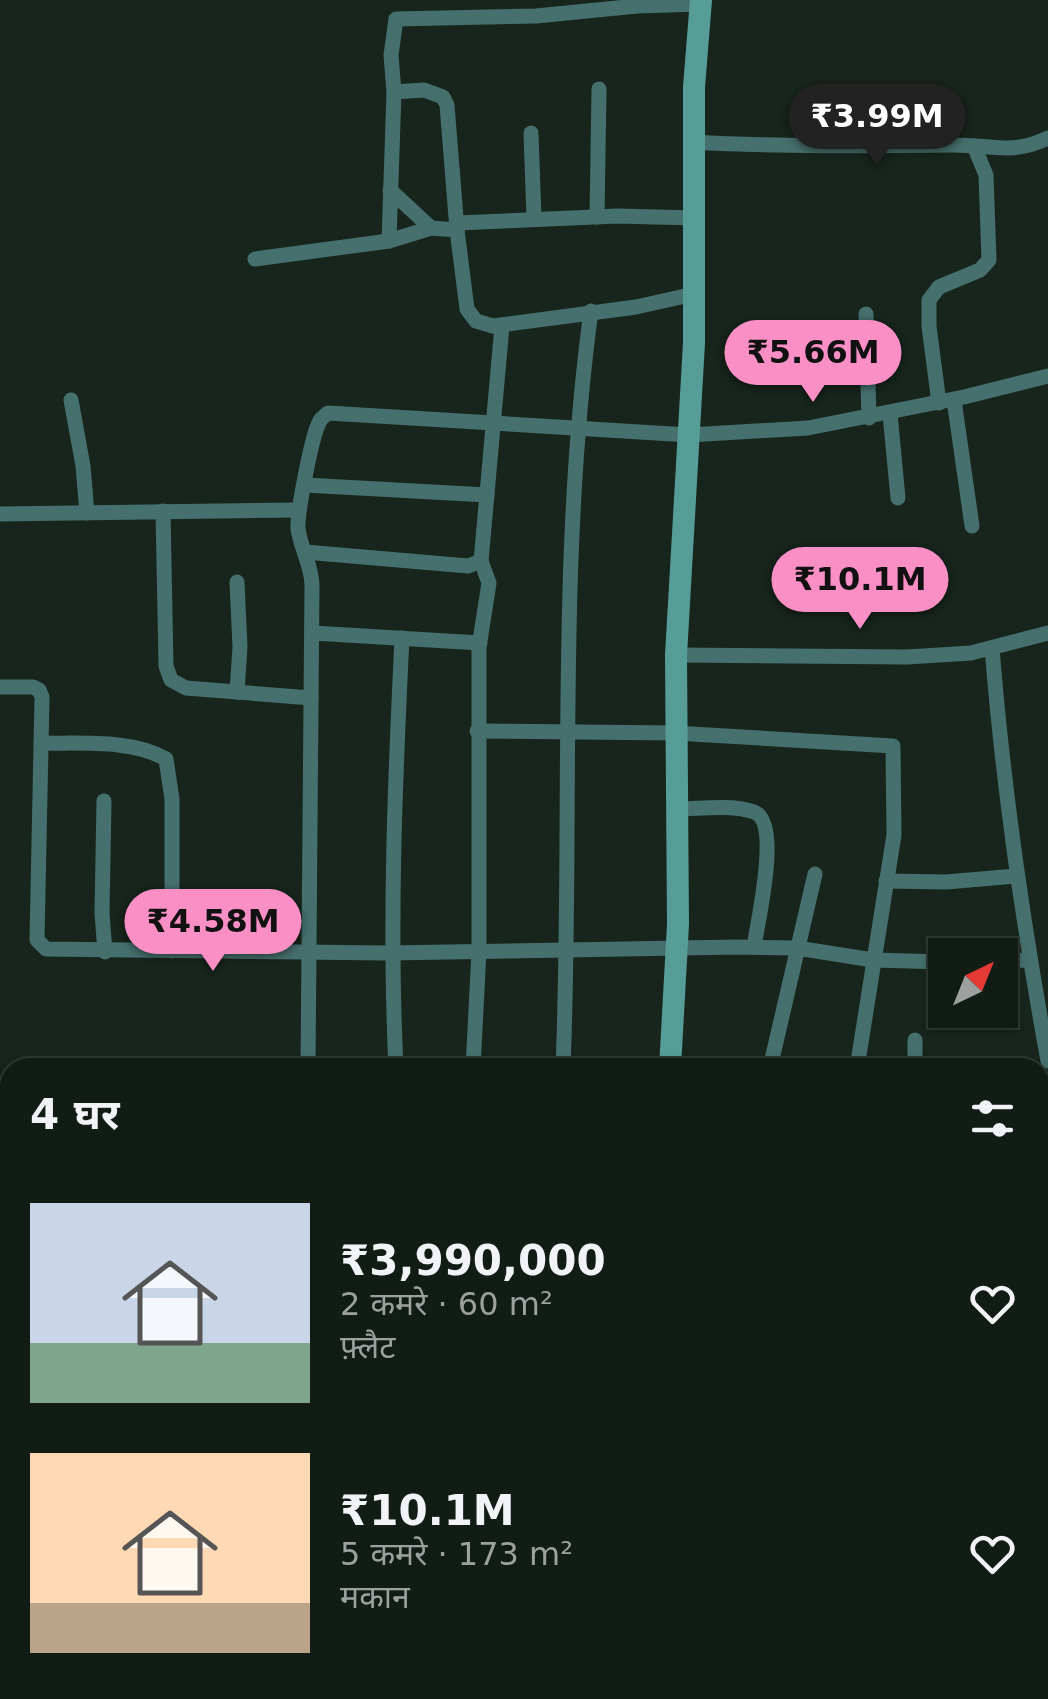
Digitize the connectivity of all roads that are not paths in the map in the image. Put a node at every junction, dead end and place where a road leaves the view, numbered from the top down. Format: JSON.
{"nodes":[{"id":1,"x":700,"y":2,"type":"edge"},
{"id":2,"x":598,"y":89,"type":"dead end"},
{"id":3,"x":394,"y":92,"type":"junction"},
{"id":4,"x":532,"y":133,"type":"dead end"},
{"id":5,"x":1048,"y":138,"type":"edge"},
{"id":6,"x":694,"y":142,"type":"junction"},
{"id":7,"x":974,"y":146,"type":"junction"},
{"id":8,"x":390,"y":190,"type":"junction"},
{"id":9,"x":597,"y":217,"type":"junction"},
{"id":10,"x":695,"y":218,"type":"junction"},
{"id":11,"x":534,"y":219,"type":"junction"},
{"id":12,"x":457,"y":226,"type":"junction"},
{"id":13,"x":431,"y":228,"type":"junction"},
{"id":14,"x":388,"y":241,"type":"junction"},
{"id":15,"x":255,"y":259,"type":"dead end"},
{"id":16,"x":694,"y":294,"type":"junction"},
{"id":17,"x":591,"y":311,"type":"junction"},
{"id":18,"x":866,"y":314,"type":"dead end"},
{"id":19,"x":502,"y":326,"type":"junction"},
{"id":20,"x":1048,"y":376,"type":"edge"},
{"id":21,"x":71,"y":400,"type":"dead end"},
{"id":22,"x":946,"y":401,"type":"junction"},
{"id":23,"x":890,"y":414,"type":"junction"},
{"id":24,"x":869,"y":418,"type":"junction"},
{"id":25,"x":491,"y":424,"type":"junction"},
{"id":26,"x":578,"y":428,"type":"junction"},
{"id":27,"x":689,"y":434,"type":"junction"},
{"id":28,"x":305,"y":485,"type":"junction"},
{"id":29,"x":487,"y":495,"type":"junction"},
{"id":30,"x":898,"y":498,"type":"dead end"},
{"id":31,"x":298,"y":510,"type":"junction"},
{"id":32,"x":164,"y":511,"type":"junction"},
{"id":33,"x":87,"y":513,"type":"junction"},
{"id":34,"x":0,"y":514,"type":"edge"},
{"id":35,"x":972,"y":526,"type":"dead end"},
{"id":36,"x":305,"y":552,"type":"junction"},
{"id":37,"x":481,"y":562,"type":"junction"},
{"id":38,"x":236,"y":582,"type":"dead end"},
{"id":39,"x":313,"y":633,"type":"junction"},
{"id":40,"x":1048,"y":633,"type":"edge"},
{"id":41,"x":402,"y":638,"type":"junction"},
{"id":42,"x":480,"y":643,"type":"junction"},
{"id":43,"x":992,"y":648,"type":"junction"},
{"id":44,"x":676,"y":654,"type":"junction"},
{"id":45,"x":0,"y":687,"type":"edge"},
{"id":46,"x":237,"y":692,"type":"junction"},
{"id":47,"x":311,"y":698,"type":"junction"},
{"id":48,"x":477,"y":731,"type":"junction"},
{"id":49,"x":566,"y":732,"type":"junction"},
{"id":50,"x":675,"y":733,"type":"junction"},
{"id":51,"x":41,"y":743,"type":"junction"},
{"id":52,"x":104,"y":801,"type":"dead end"},
{"id":53,"x":676,"y":810,"type":"junction"},
{"id":54,"x":815,"y":874,"type":"dead end"},
{"id":55,"x":1016,"y":876,"type":"junction"},
{"id":56,"x":886,"y":881,"type":"junction"},
{"id":57,"x":677,"y":947,"type":"junction"},
{"id":58,"x":754,"y":947,"type":"junction"},
{"id":59,"x":797,"y":948,"type":"junction"},
{"id":60,"x":567,"y":949,"type":"junction"},
{"id":61,"x":172,"y":951,"type":"junction"},
{"id":62,"x":309,"y":951,"type":"junction"},
{"id":63,"x":479,"y":951,"type":"junction"},
{"id":64,"x":105,"y":952,"type":"junction"},
{"id":65,"x":392,"y":952,"type":"junction"},
{"id":66,"x":872,"y":960,"type":"junction"},
{"id":67,"x":1018,"y":960,"type":"edge"},
{"id":68,"x":1030,"y":960,"type":"junction"},
{"id":69,"x":928,"y":962,"type":"edge"},
{"id":70,"x":915,"y":1040,"type":"dead end"},
{"id":71,"x":308,"y":1058,"type":"edge"},
{"id":72,"x":396,"y":1058,"type":"edge"},
{"id":73,"x":474,"y":1058,"type":"edge"},
{"id":74,"x":563,"y":1058,"type":"edge"},
{"id":75,"x":671,"y":1058,"type":"edge"},
{"id":76,"x":772,"y":1058,"type":"edge"},
{"id":77,"x":858,"y":1058,"type":"edge"},
{"id":78,"x":915,"y":1058,"type":"edge"},
{"id":79,"x":1047,"y":1058,"type":"edge"}],
"edges":[{"from":1,"to":3,"type":"street"},
{"from":1,"to":6,"type":"street"},
{"from":2,"to":9,"type":"street"},
{"from":3,"to":8,"type":"street"},
{"from":3,"to":12,"type":"street"},
{"from":4,"to":11,"type":"street"},
{"from":5,"to":7,"type":"street"},
{"from":6,"to":7,"type":"street"},
{"from":6,"to":10,"type":"street"},
{"from":7,"to":22,"type":"street"},
{"from":8,"to":13,"type":"street"},
{"from":8,"to":14,"type":"street"},
{"from":9,"to":10,"type":"street"},
{"from":9,"to":11,"type":"street"},
{"from":10,"to":16,"type":"street"},
{"from":11,"to":12,"type":"street"},
{"from":12,"to":13,"type":"street"},
{"from":12,"to":19,"type":"street"},
{"from":13,"to":14,"type":"street"},
{"from":14,"to":15,"type":"street"},
{"from":16,"to":17,"type":"street"},
{"from":16,"to":27,"type":"street"},
{"from":17,"to":19,"type":"street"},
{"from":17,"to":26,"type":"street"},
{"from":18,"to":24,"type":"street"},
{"from":19,"to":25,"type":"street"},
{"from":20,"to":22,"type":"street"},
{"from":21,"to":33,"type":"street"},
{"from":22,"to":23,"type":"street"},
{"from":22,"to":35,"type":"street"},
{"from":23,"to":24,"type":"street"},
{"from":23,"to":30,"type":"street"},
{"from":24,"to":27,"type":"street"},
{"from":25,"to":26,"type":"street"},
{"from":25,"to":28,"type":"street"},
{"from":25,"to":29,"type":"street"},
{"from":26,"to":27,"type":"street"},
{"from":26,"to":49,"type":"street"},
{"from":27,"to":44,"type":"street"},
{"from":28,"to":29,"type":"street"},
{"from":28,"to":31,"type":"street"},
{"from":29,"to":37,"type":"street"},
{"from":31,"to":32,"type":"street"},
{"from":31,"to":36,"type":"street"},
{"from":32,"to":33,"type":"street"},
{"from":32,"to":46,"type":"street"},
{"from":33,"to":34,"type":"street"},
{"from":36,"to":37,"type":"street"},
{"from":36,"to":39,"type":"street"},
{"from":37,"to":42,"type":"street"},
{"from":38,"to":46,"type":"street"},
{"from":39,"to":41,"type":"street"},
{"from":39,"to":47,"type":"street"},
{"from":40,"to":43,"type":"street"},
{"from":41,"to":42,"type":"street"},
{"from":41,"to":65,"type":"street"},
{"from":42,"to":48,"type":"street"},
{"from":43,"to":44,"type":"street"},
{"from":43,"to":55,"type":"street"},
{"from":44,"to":50,"type":"street"},
{"from":45,"to":51,"type":"street"},
{"from":46,"to":47,"type":"street"},
{"from":47,"to":62,"type":"street"},
{"from":48,"to":49,"type":"street"},
{"from":48,"to":63,"type":"street"},
{"from":49,"to":50,"type":"street"},
{"from":49,"to":60,"type":"street"},
{"from":50,"to":53,"type":"street"},
{"from":50,"to":56,"type":"street"},
{"from":51,"to":61,"type":"street"},
{"from":51,"to":64,"type":"street"},
{"from":52,"to":64,"type":"street"},
{"from":53,"to":57,"type":"street"},
{"from":53,"to":58,"type":"street"},
{"from":54,"to":59,"type":"street"},
{"from":55,"to":56,"type":"street"},
{"from":55,"to":68,"type":"street"},
{"from":56,"to":66,"type":"street"},
{"from":57,"to":58,"type":"street"},
{"from":57,"to":60,"type":"street"},
{"from":57,"to":75,"type":"street"},
{"from":58,"to":59,"type":"street"},
{"from":59,"to":66,"type":"street"},
{"from":59,"to":76,"type":"street"},
{"from":60,"to":63,"type":"street"},
{"from":60,"to":74,"type":"street"},
{"from":61,"to":62,"type":"street"},
{"from":61,"to":64,"type":"street"},
{"from":62,"to":65,"type":"street"},
{"from":62,"to":71,"type":"street"},
{"from":63,"to":65,"type":"street"},
{"from":63,"to":73,"type":"street"},
{"from":65,"to":72,"type":"street"},
{"from":66,"to":69,"type":"street"},
{"from":66,"to":77,"type":"street"},
{"from":67,"to":68,"type":"street"},
{"from":68,"to":79,"type":"street"},
{"from":70,"to":78,"type":"street"}]}
